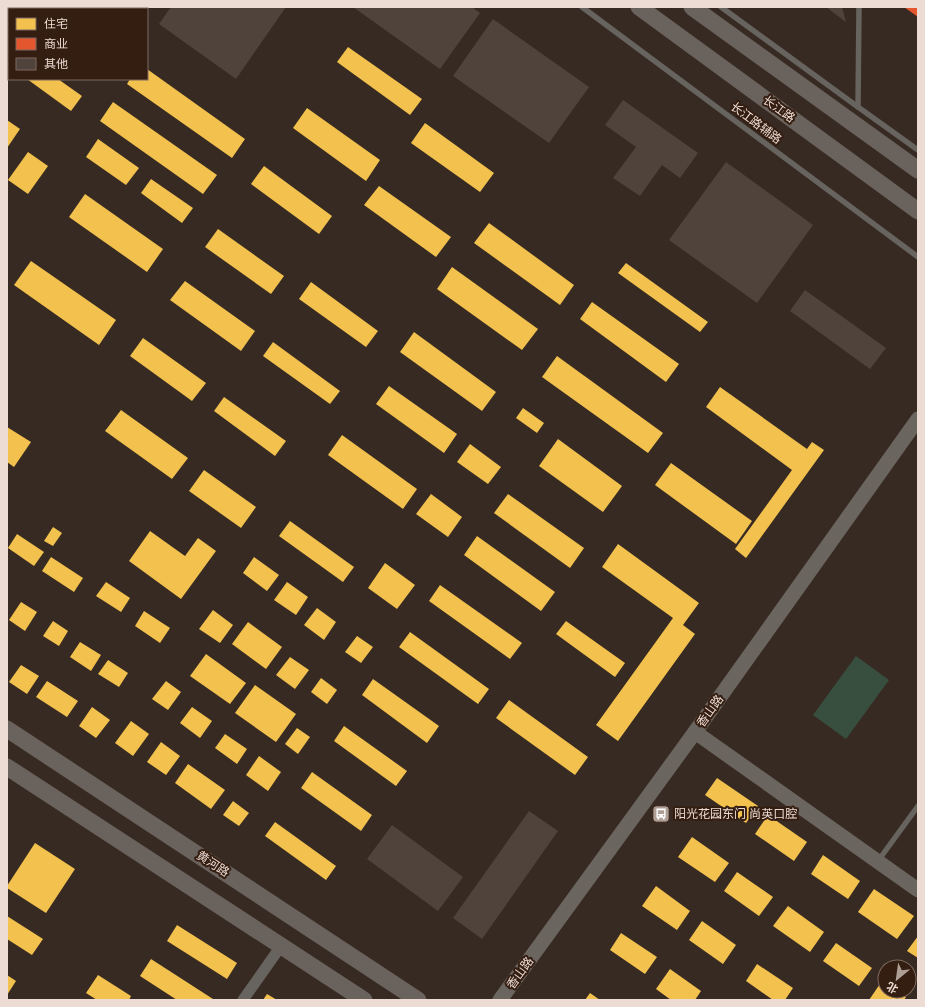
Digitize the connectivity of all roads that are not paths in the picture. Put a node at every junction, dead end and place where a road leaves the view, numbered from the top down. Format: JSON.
{"nodes":[{"id":1,"x":582,"y":7,"type":"edge"},
{"id":2,"x":639,"y":7,"type":"edge"},
{"id":3,"x":692,"y":7,"type":"edge"},
{"id":4,"x":721,"y":7,"type":"edge"},
{"id":5,"x":859,"y":7,"type":"edge"},
{"id":6,"x":858,"y":108,"type":"junction"},
{"id":7,"x":918,"y":150,"type":"edge"},
{"id":8,"x":918,"y":170,"type":"edge"},
{"id":9,"x":918,"y":211,"type":"edge"},
{"id":10,"x":918,"y":257,"type":"edge"},
{"id":11,"x":918,"y":420,"type":"edge"},
{"id":12,"x":7,"y":729,"type":"edge"},
{"id":13,"x":695,"y":732,"type":"junction"},
{"id":14,"x":7,"y":767,"type":"edge"},
{"id":15,"x":918,"y":806,"type":"edge"},
{"id":16,"x":878,"y":862,"type":"junction"},
{"id":17,"x":918,"y":890,"type":"edge"},
{"id":18,"x":281,"y":946,"type":"junction"},
{"id":19,"x":243,"y":1000,"type":"edge"},
{"id":20,"x":364,"y":1000,"type":"edge"},
{"id":21,"x":418,"y":1000,"type":"edge"},
{"id":22,"x":500,"y":1000,"type":"edge"}],
"edges":[{"from":1,"to":10,"type":"lane","name":"长江路辅路"},
{"from":2,"to":9,"type":"main road","name":"长江路"},
{"from":3,"to":8,"type":"main road"},
{"from":4,"to":6,"type":"lane"},
{"from":5,"to":6,"type":"lane"},
{"from":6,"to":7,"type":"lane"},
{"from":11,"to":13,"type":"street","name":"香山路"},
{"from":12,"to":21,"type":"main road","name":"黄河路"},
{"from":13,"to":16,"type":"street"},
{"from":13,"to":22,"type":"street","name":"香山路"},
{"from":14,"to":18,"type":"main road"},
{"from":15,"to":16,"type":"lane"},
{"from":16,"to":17,"type":"street"},
{"from":18,"to":19,"type":"street"},
{"from":18,"to":20,"type":"main road"}]}
